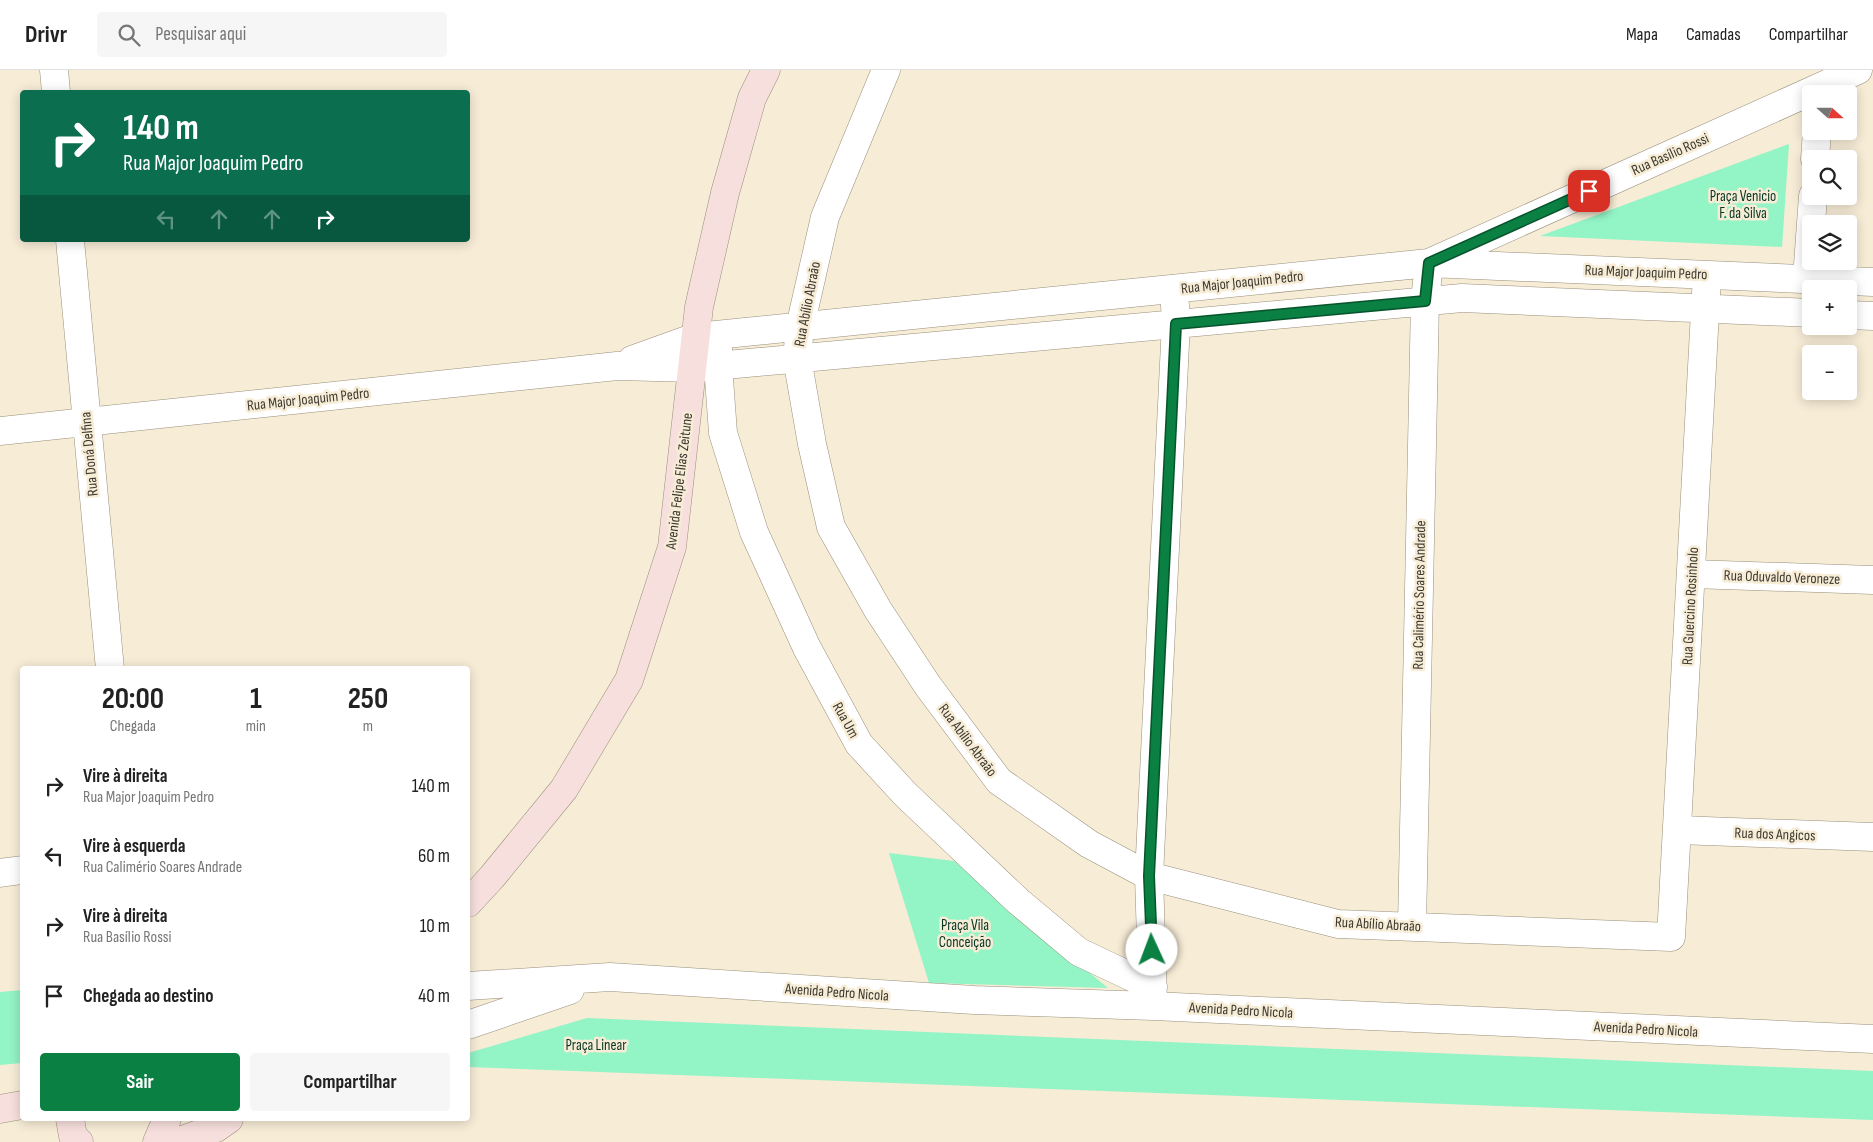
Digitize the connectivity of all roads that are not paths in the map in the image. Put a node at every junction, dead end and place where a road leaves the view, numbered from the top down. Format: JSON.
{"nodes":[{"id":1,"x":54,"y":70,"type":"edge"},
{"id":2,"x":766,"y":70,"type":"edge"},
{"id":3,"x":886,"y":70,"type":"edge"},
{"id":4,"x":1858,"y":70,"type":"edge"},
{"id":5,"x":1830,"y":85,"type":"edge"},
{"id":6,"x":56,"y":90,"type":"edge"},
{"id":7,"x":1802,"y":98,"type":"edge"},
{"id":8,"x":1811,"y":205,"type":"edge"},
{"id":9,"x":70,"y":242,"type":"edge"},
{"id":10,"x":1429,"y":263,"type":"junction"},
{"id":11,"x":1707,"y":275,"type":"junction"},
{"id":12,"x":1807,"y":279,"type":"junction"},
{"id":13,"x":1873,"y":282,"type":"edge"},
{"id":14,"x":1175,"y":288,"type":"junction"},
{"id":15,"x":1425,"y":301,"type":"junction"},
{"id":16,"x":1706,"y":309,"type":"junction"},
{"id":17,"x":1802,"y":313,"type":"edge"},
{"id":18,"x":1857,"y":315,"type":"edge"},
{"id":19,"x":1873,"y":316,"type":"edge"},
{"id":20,"x":1176,"y":324,"type":"junction"},
{"id":21,"x":800,"y":327,"type":"junction"},
{"id":22,"x":707,"y":336,"type":"junction"},
{"id":23,"x":797,"y":358,"type":"junction"},
{"id":24,"x":617,"y":366,"type":"junction"},
{"id":25,"x":705,"y":367,"type":"junction"},
{"id":26,"x":86,"y":423,"type":"junction"},
{"id":27,"x":0,"y":431,"type":"edge"},
{"id":28,"x":1692,"y":574,"type":"junction"},
{"id":29,"x":1873,"y":580,"type":"edge"},
{"id":30,"x":110,"y":666,"type":"edge"},
{"id":31,"x":1678,"y":830,"type":"junction"},
{"id":32,"x":1873,"y":837,"type":"edge"},
{"id":33,"x":20,"y":870,"type":"edge"},
{"id":34,"x":0,"y":873,"type":"edge"},
{"id":35,"x":1149,"y":876,"type":"junction"},
{"id":36,"x":470,"y":901,"type":"edge"},
{"id":37,"x":1412,"y":926,"type":"junction"},
{"id":38,"x":1671,"y":937,"type":"joint"},
{"id":39,"x":610,"y":977,"type":"junction"},
{"id":40,"x":470,"y":986,"type":"edge"},
{"id":41,"x":1153,"y":997,"type":"junction"},
{"id":42,"x":470,"y":1024,"type":"edge"},
{"id":43,"x":1873,"y":1039,"type":"edge"},
{"id":44,"x":20,"y":1105,"type":"edge"},
{"id":45,"x":0,"y":1110,"type":"edge"},
{"id":46,"x":70,"y":1121,"type":"edge"},
{"id":47,"x":165,"y":1121,"type":"edge"},
{"id":48,"x":227,"y":1122,"type":"edge"},
{"id":49,"x":79,"y":1142,"type":"edge"},
{"id":50,"x":158,"y":1142,"type":"edge"},
{"id":51,"x":177,"y":1142,"type":"edge"}],
"edges":[{"from":1,"to":6,"type":"street"},
{"from":2,"to":22,"type":"main road","name":"Avenida Felipe Elias Zeitune"},
{"from":3,"to":21,"type":"street","name":"Rua Abílio Abraão"},
{"from":4,"to":5,"type":"street","name":"Rua Basílio Rossi"},
{"from":7,"to":10,"type":"street","name":"Rua Basílio Rossi"},
{"from":8,"to":12,"type":"street"},
{"from":9,"to":26,"type":"street","name":"Rua Doná Delfina"},
{"from":10,"to":11,"type":"street","name":"Rua Major Joaquim Pedro"},
{"from":10,"to":14,"type":"street","name":"Rua Major Joaquim Pedro"},
{"from":10,"to":15,"type":"street","name":"Rua Calimério Soares Andrade"},
{"from":11,"to":12,"type":"street","name":"Rua Major Joaquim Pedro"},
{"from":11,"to":16,"type":"street","name":"Rua Guercino Rosinholo"},
{"from":12,"to":13,"type":"street","name":"Rua Major Joaquim Pedro"},
{"from":14,"to":20,"type":"street"},
{"from":14,"to":21,"type":"street","name":"Rua Major Joaquim Pedro"},
{"from":15,"to":16,"type":"street","name":"Rua Major Joaquim Pedro"},
{"from":15,"to":20,"type":"street","name":"Rua Major Joaquim Pedro"},
{"from":15,"to":37,"type":"street","name":"Rua Calimério Soares Andrade"},
{"from":16,"to":17,"type":"street","name":"Rua Major Joaquim Pedro"},
{"from":16,"to":28,"type":"street","name":"Rua Guercino Rosinholo"},
{"from":18,"to":19,"type":"street"},
{"from":20,"to":23,"type":"street","name":"Rua Major Joaquim Pedro"},
{"from":20,"to":35,"type":"street"},
{"from":21,"to":22,"type":"street","name":"Rua Major Joaquim Pedro"},
{"from":21,"to":23,"type":"street","name":"Rua Abílio Abraão"},
{"from":22,"to":24,"type":"street","name":"Rua Major Joaquim Pedro"},
{"from":22,"to":25,"type":"main road","name":"Avenida Felipe Elias Zeitune"},
{"from":23,"to":25,"type":"street","name":"Rua Major Joaquim Pedro"},
{"from":23,"to":35,"type":"street","name":"Rua Abílio Abraão"},
{"from":24,"to":25,"type":"street","name":"Rua Major Joaquim Pedro"},
{"from":24,"to":26,"type":"street","name":"Rua Major Joaquim Pedro"},
{"from":25,"to":36,"type":"main road","name":"Avenida Felipe Elias Zeitune"},
{"from":25,"to":41,"type":"street","name":"Rua Um"},
{"from":26,"to":27,"type":"street","name":"Rua Major Joaquim Pedro"},
{"from":26,"to":30,"type":"street","name":"Rua Doná Delfina"},
{"from":28,"to":29,"type":"street","name":"Rua Oduvaldo Veroneze"},
{"from":28,"to":31,"type":"street","name":"Rua Guercino Rosinholo"},
{"from":31,"to":32,"type":"street","name":"Rua dos Angicos"},
{"from":31,"to":38,"type":"street","name":"Rua Guercino Rosinholo"},
{"from":33,"to":34,"type":"street"},
{"from":35,"to":37,"type":"street","name":"Rua Abílio Abraão"},
{"from":35,"to":41,"type":"street"},
{"from":37,"to":38,"type":"street","name":"Rua Abílio Abraão"},
{"from":39,"to":40,"type":"street","name":"Avenida Pedro Nicola"},
{"from":39,"to":41,"type":"street","name":"Avenida Pedro Nicola"},
{"from":39,"to":42,"type":"street","name":"Avenida Pedro Nicola"},
{"from":41,"to":43,"type":"street","name":"Avenida Pedro Nicola"},
{"from":44,"to":45,"type":"main road"},
{"from":46,"to":49,"type":"main road"},
{"from":47,"to":50,"type":"main road"},
{"from":48,"to":51,"type":"main road"}]}
